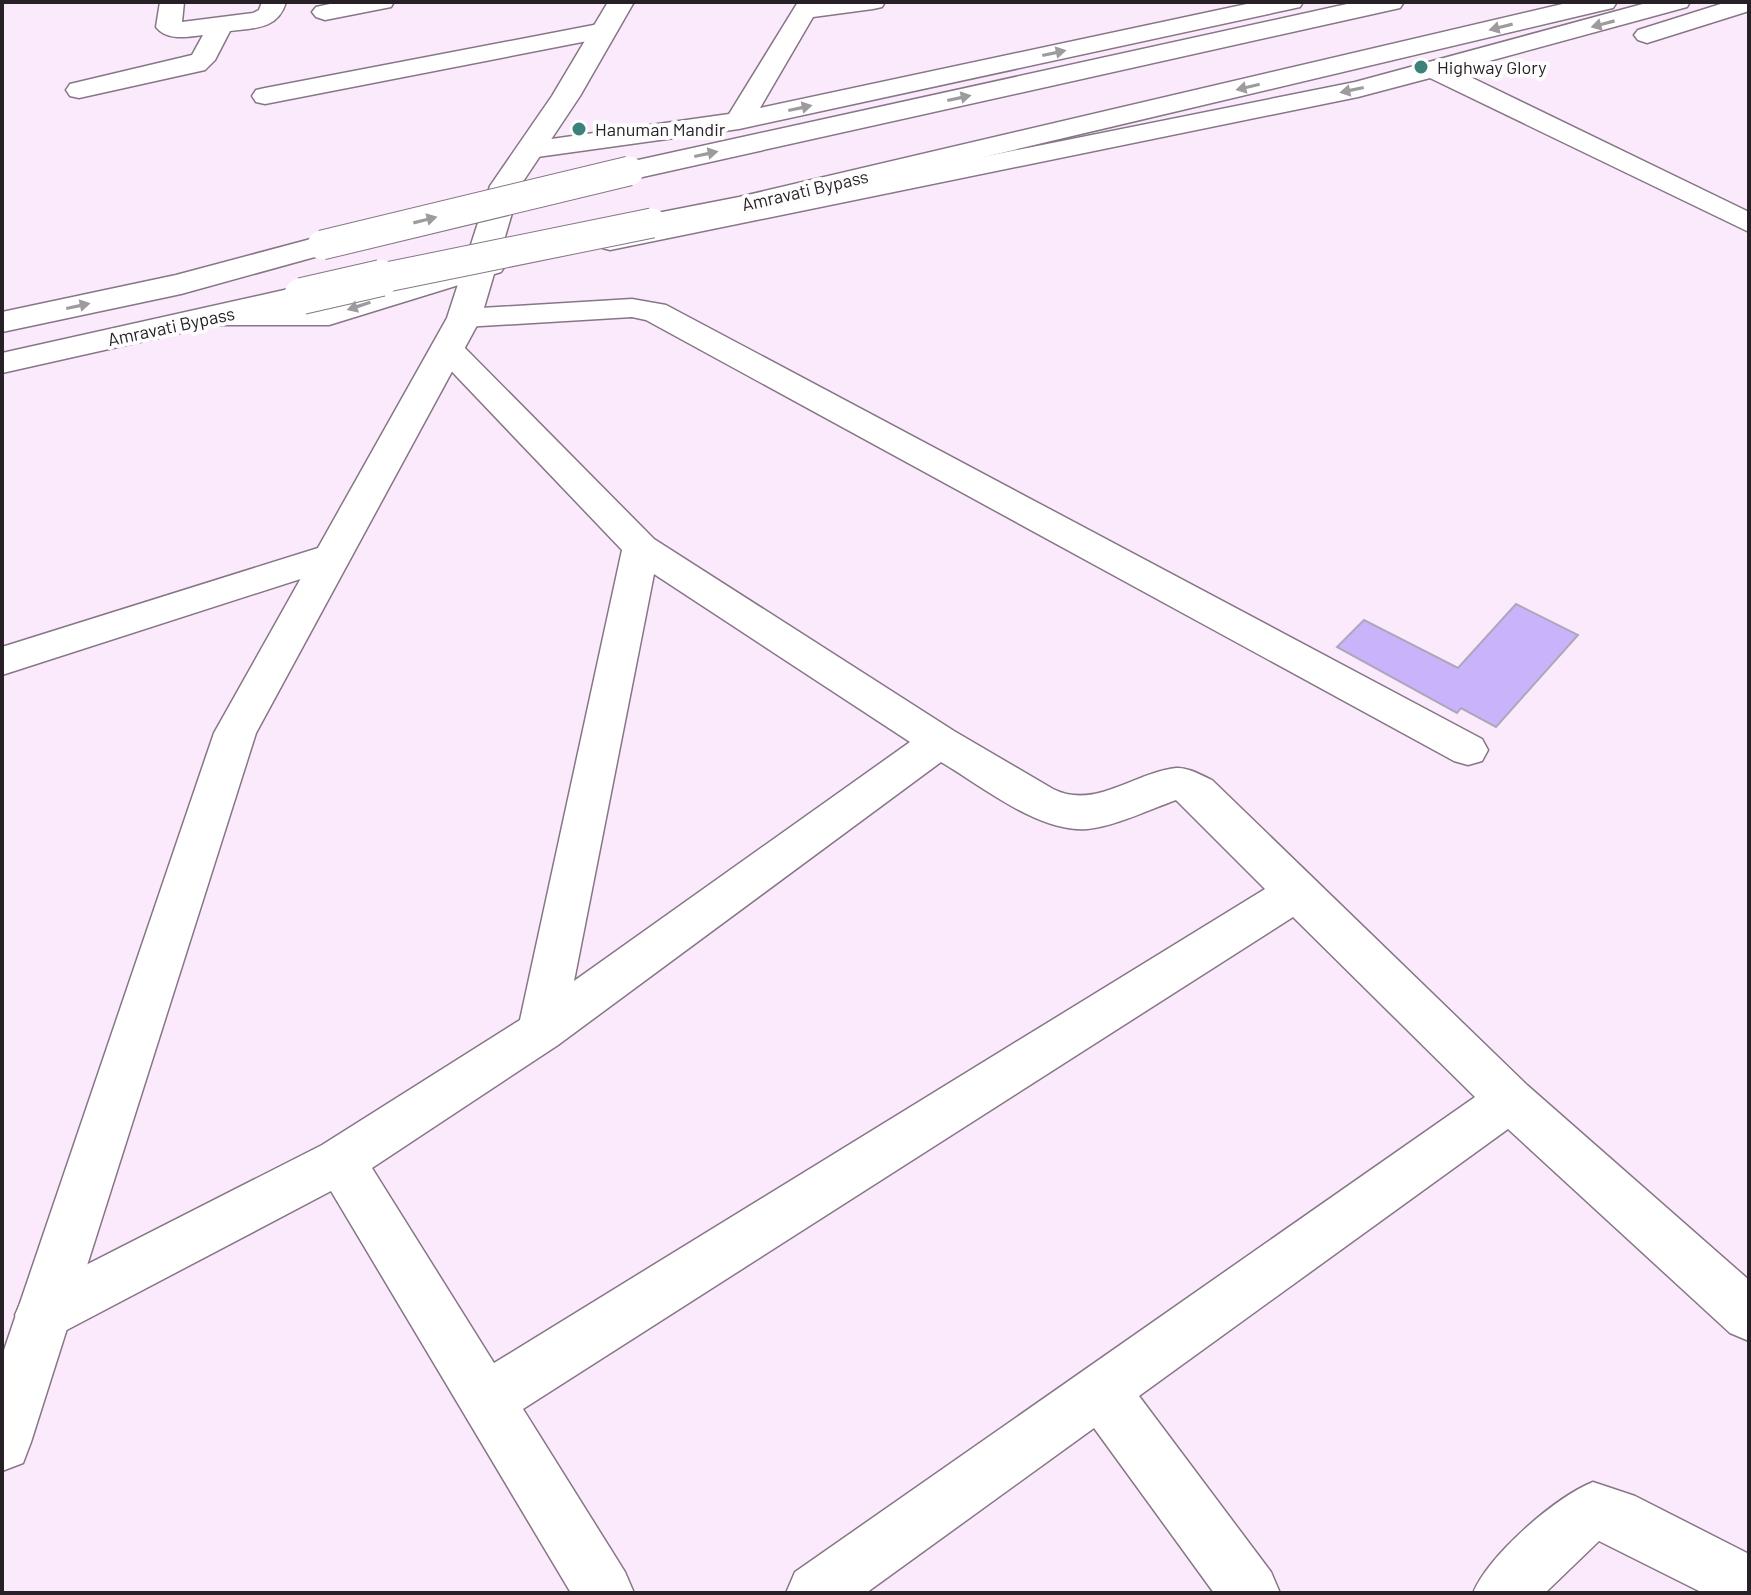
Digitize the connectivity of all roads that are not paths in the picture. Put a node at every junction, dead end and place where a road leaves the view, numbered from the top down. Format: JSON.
{"nodes":[{"id":1,"x":172,"y":2,"type":"edge"},
{"id":2,"x":274,"y":2,"type":"edge"},
{"id":3,"x":382,"y":2,"type":"edge"},
{"id":4,"x":777,"y":2,"type":"edge"},
{"id":5,"x":873,"y":2,"type":"edge"},
{"id":6,"x":1291,"y":2,"type":"edge"},
{"id":7,"x":1391,"y":2,"type":"edge"},
{"id":8,"x":1604,"y":2,"type":"edge"},
{"id":9,"x":1678,"y":2,"type":"edge"},
{"id":10,"x":1749,"y":3,"type":"edge"},
{"id":11,"x":807,"y":7,"type":"edge"},
{"id":12,"x":325,"y":12,"type":"dead end"},
{"id":13,"x":613,"y":16,"type":"edge"},
{"id":14,"x":221,"y":25,"type":"junction"},
{"id":15,"x":1604,"y":48,"type":"dead end"},
{"id":16,"x":1433,"y":69,"type":"junction"},
{"id":17,"x":1503,"y":80,"type":"dead end"},
{"id":18,"x":1474,"y":89,"type":"junction"},
{"id":19,"x":79,"y":90,"type":"dead end"},
{"id":20,"x":265,"y":96,"type":"dead end"},
{"id":21,"x":739,"y":121,"type":"junction"},
{"id":22,"x":530,"y":150,"type":"junction"},
{"id":23,"x":1749,"y":223,"type":"edge"},
{"id":24,"x":322,"y":245,"type":"junction"},
{"id":25,"x":480,"y":268,"type":"junction"},
{"id":26,"x":2,"y":299,"type":"edge"},
{"id":27,"x":215,"y":316,"type":"junction"},
{"id":28,"x":2,"y":322,"type":"edge"},
{"id":29,"x":456,"y":334,"type":"junction"},
{"id":30,"x":2,"y":363,"type":"edge"},
{"id":31,"x":641,"y":548,"type":"junction"},
{"id":32,"x":334,"y":555,"type":"junction"},
{"id":33,"x":2,"y":661,"type":"edge"},
{"id":34,"x":940,"y":742,"type":"junction"},
{"id":35,"x":1468,"y":750,"type":"dead end"},
{"id":36,"x":1296,"y":892,"type":"junction"},
{"id":37,"x":541,"y":1031,"type":"junction"},
{"id":38,"x":1510,"y":1100,"type":"junction"},
{"id":39,"x":340,"y":1161,"type":"junction"},
{"id":40,"x":42,"y":1315,"type":"junction"},
{"id":41,"x":1749,"y":1315,"type":"edge"},
{"id":42,"x":1101,"y":1391,"type":"junction"},
{"id":43,"x":486,"y":1400,"type":"junction"},
{"id":44,"x":2,"y":1442,"type":"edge"},
{"id":45,"x":1749,"y":1585,"type":"edge"},
{"id":46,"x":604,"y":1593,"type":"edge"},
{"id":47,"x":816,"y":1593,"type":"edge"},
{"id":48,"x":1250,"y":1593,"type":"edge"},
{"id":49,"x":1503,"y":1593,"type":"edge"}],
"edges":[{"from":1,"to":14,"type":"street"},
{"from":2,"to":14,"type":"street"},
{"from":3,"to":12,"type":"street"},
{"from":4,"to":11,"type":"street"},
{"from":5,"to":11,"type":"street"},
{"from":21,"to":6,"type":"street","one_way":true},
{"from":24,"to":7,"type":"main road","one_way":true,"bridge":true},
{"from":8,"to":27,"type":"main road","name":"Amravati Bypass","one_way":true,"bridge":true},
{"from":9,"to":16,"type":"street","one_way":true},
{"from":10,"to":15,"type":"street"},
{"from":11,"to":21,"type":"street"},
{"from":13,"to":20,"type":"street"},
{"from":13,"to":22,"type":"main road"},
{"from":14,"to":19,"type":"street"},
{"from":16,"to":18,"type":"street"},
{"from":16,"to":25,"type":"street","one_way":true},
{"from":17,"to":18,"type":"street"},
{"from":18,"to":23,"type":"street"},
{"from":21,"to":22,"type":"street"},
{"from":22,"to":25,"type":"main road"},
{"from":24,"to":26,"type":"main road"},
{"from":28,"to":24,"type":"main road","one_way":true},
{"from":25,"to":27,"type":"street","one_way":true},
{"from":25,"to":29,"type":"main road"},
{"from":27,"to":30,"type":"main road","name":"Amravati Bypass"},
{"from":29,"to":31,"type":"street"},
{"from":29,"to":32,"type":"main road"},
{"from":29,"to":35,"type":"street"},
{"from":31,"to":34,"type":"street"},
{"from":31,"to":37,"type":"street"},
{"from":32,"to":33,"type":"street"},
{"from":32,"to":40,"type":"main road"},
{"from":34,"to":36,"type":"street"},
{"from":34,"to":37,"type":"street"},
{"from":36,"to":38,"type":"street"},
{"from":36,"to":43,"type":"street"},
{"from":37,"to":39,"type":"street"},
{"from":38,"to":41,"type":"street"},
{"from":38,"to":42,"type":"street"},
{"from":39,"to":40,"type":"street"},
{"from":39,"to":43,"type":"street"},
{"from":40,"to":44,"type":"main road"},
{"from":42,"to":47,"type":"street"},
{"from":42,"to":48,"type":"street"},
{"from":43,"to":46,"type":"street"},
{"from":45,"to":49,"type":"street"}]}
